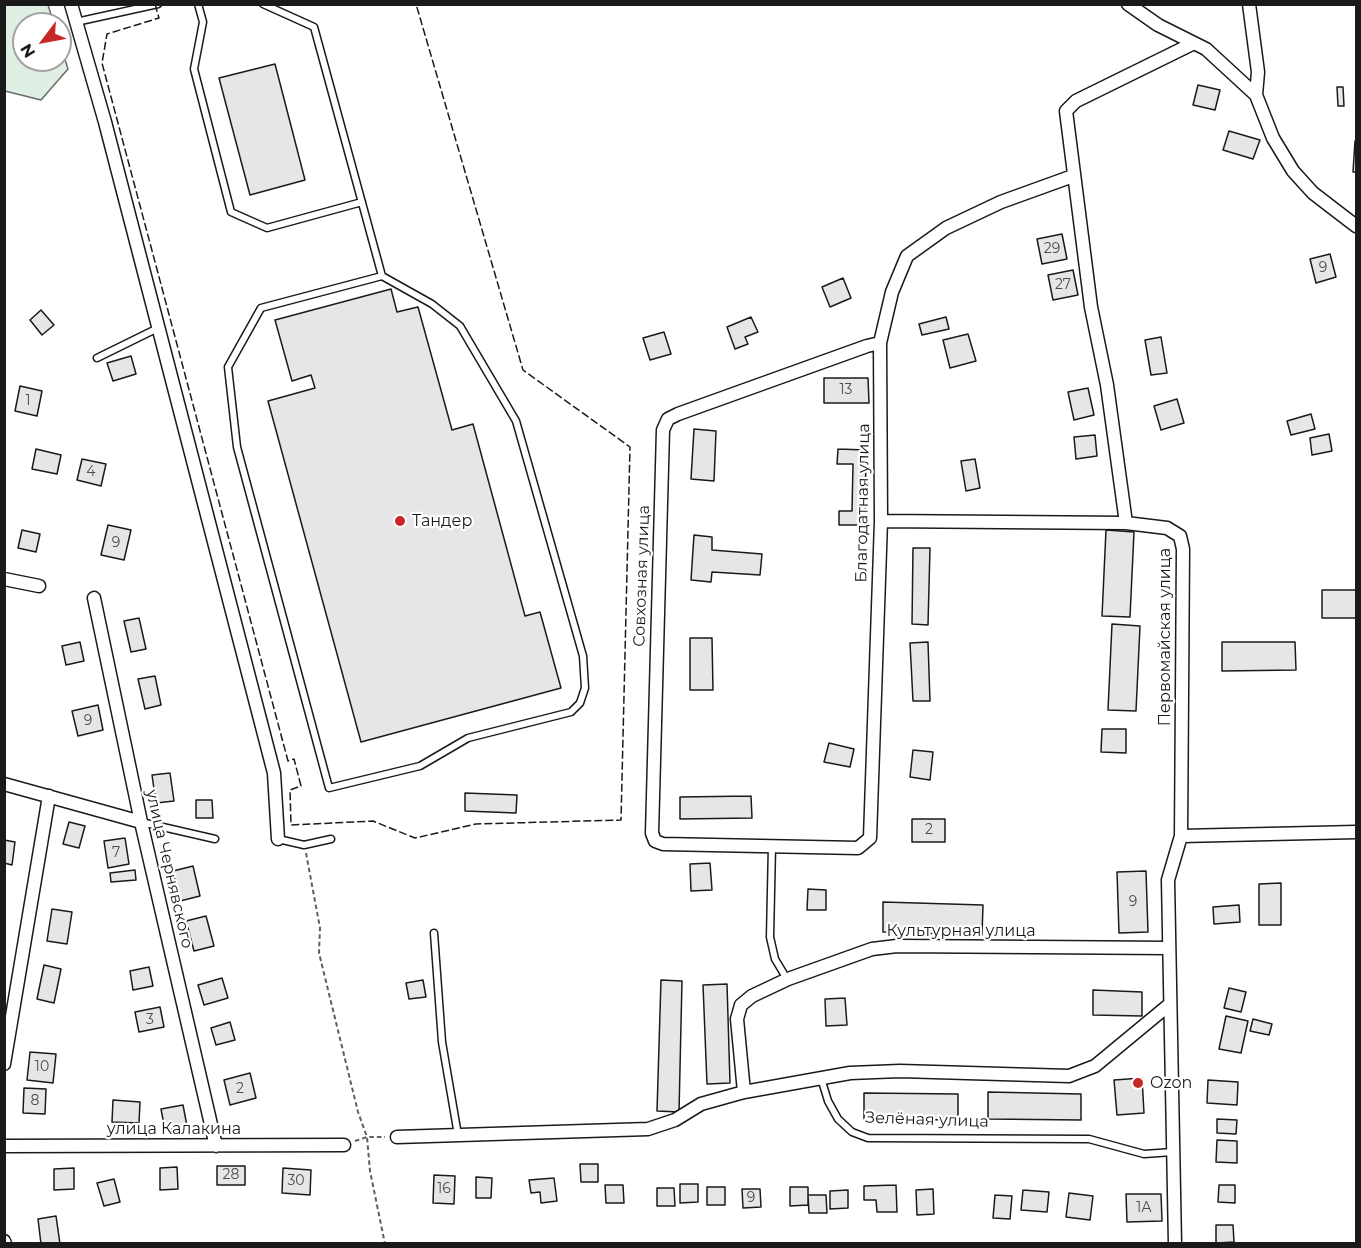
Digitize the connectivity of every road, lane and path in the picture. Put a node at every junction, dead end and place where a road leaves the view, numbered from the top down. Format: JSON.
{"nodes":[{"id":1,"x":71,"y":4,"type":"edge"},
{"id":2,"x":158,"y":4,"type":"edge"},
{"id":3,"x":198,"y":4,"type":"edge"},
{"id":4,"x":263,"y":4,"type":"edge"},
{"id":5,"x":1128,"y":4,"type":"edge"},
{"id":6,"x":1249,"y":4,"type":"edge"},
{"id":7,"x":76,"y":22,"type":"junction"},
{"id":8,"x":1192,"y":44,"type":"junction"},
{"id":9,"x":1256,"y":95,"type":"junction"},
{"id":10,"x":1073,"y":176,"type":"junction"},
{"id":11,"x":362,"y":202,"type":"junction"},
{"id":12,"x":1356,"y":226,"type":"edge"},
{"id":13,"x":382,"y":276,"type":"junction"},
{"id":14,"x":158,"y":328,"type":"junction"},
{"id":15,"x":880,"y":343,"type":"junction"},
{"id":16,"x":97,"y":357,"type":"dead end"},
{"id":17,"x":881,"y":520,"type":"junction"},
{"id":18,"x":1126,"y":523,"type":"junction"},
{"id":19,"x":4,"y":579,"type":"edge"},
{"id":20,"x":39,"y":586,"type":"dead end"},
{"id":21,"x":94,"y":598,"type":"dead end"},
{"id":22,"x":4,"y":784,"type":"edge"},
{"id":23,"x":49,"y":796,"type":"junction"},
{"id":24,"x":141,"y":822,"type":"junction"},
{"id":25,"x":1356,"y":832,"type":"edge"},
{"id":26,"x":1181,"y":836,"type":"junction"},
{"id":27,"x":215,"y":839,"type":"dead end"},
{"id":28,"x":278,"y":839,"type":"joint"},
{"id":29,"x":331,"y":840,"type":"dead end"},
{"id":30,"x":304,"y":845,"type":"junction"},
{"id":31,"x":772,"y":845,"type":"junction"},
{"id":32,"x":434,"y":933,"type":"dead end"},
{"id":33,"x":1169,"y":948,"type":"junction"},
{"id":34,"x":788,"y":979,"type":"junction"},
{"id":35,"x":1170,"y":1004,"type":"junction"},
{"id":36,"x":4,"y":1064,"type":"edge"},
{"id":37,"x":821,"y":1078,"type":"junction"},
{"id":38,"x":744,"y":1092,"type":"junction"},
{"id":39,"x":458,"y":1135,"type":"junction"},
{"id":40,"x":367,"y":1137,"type":"junction"},
{"id":41,"x":397,"y":1137,"type":"joint"},
{"id":42,"x":344,"y":1145,"type":"joint"},
{"id":43,"x":4,"y":1146,"type":"edge"},
{"id":44,"x":216,"y":1146,"type":"junction"},
{"id":45,"x":1174,"y":1152,"type":"junction"},
{"id":46,"x":385,"y":1244,"type":"edge"},
{"id":47,"x":1174,"y":1244,"type":"edge"}],
"edges":[{"from":1,"to":7,"type":"street"},
{"from":2,"to":7,"type":"lane"},
{"from":3,"to":11,"type":"lane"},
{"from":4,"to":11,"type":"lane"},
{"from":5,"to":8,"type":"street"},
{"from":6,"to":9,"type":"street"},
{"from":7,"to":14,"type":"street"},
{"from":8,"to":9,"type":"street"},
{"from":8,"to":10,"type":"street"},
{"from":9,"to":12,"type":"street"},
{"from":10,"to":15,"type":"street","name":"Благодатная улица"},
{"from":10,"to":18,"type":"street"},
{"from":11,"to":13,"type":"lane"},
{"from":13,"to":13,"type":"lane"},
{"from":14,"to":16,"type":"lane"},
{"from":14,"to":28,"type":"street"},
{"from":15,"to":17,"type":"street","name":"Благодатная улица"},
{"from":15,"to":31,"type":"street","name":"Совхозная улица"},
{"from":17,"to":18,"type":"street","name":"Первомайская улица"},
{"from":17,"to":31,"type":"street","name":"Благодатная улица"},
{"from":18,"to":26,"type":"street","name":"Первомайская улица"},
{"from":19,"to":20,"type":"street"},
{"from":21,"to":24,"type":"street","name":"улица Чернявского"},
{"from":22,"to":23,"type":"street"},
{"from":23,"to":24,"type":"street"},
{"from":23,"to":36,"type":"street"},
{"from":24,"to":27,"type":"lane"},
{"from":24,"to":44,"type":"street","name":"улица Чернявского"},
{"from":25,"to":26,"type":"street"},
{"from":26,"to":33,"type":"street","name":"Первомайская улица"},
{"from":28,"to":30,"type":"lane"},
{"from":29,"to":30,"type":"lane"},
{"from":30,"to":40,"type":"path"},
{"from":31,"to":34,"type":"lane"},
{"from":32,"to":39,"type":"lane"},
{"from":33,"to":34,"type":"street","name":"Культурная улица"},
{"from":33,"to":35,"type":"street","name":"Первомайская улица"},
{"from":34,"to":38,"type":"street","name":"Культурная улица"},
{"from":35,"to":37,"type":"street"},
{"from":35,"to":45,"type":"street","name":"Первомайская улица"},
{"from":37,"to":38,"type":"street"},
{"from":37,"to":45,"type":"lane","name":"Зелёная улица"},
{"from":38,"to":39,"type":"street"},
{"from":39,"to":41,"type":"street"},
{"from":40,"to":41,"type":"path"},
{"from":40,"to":42,"type":"path"},
{"from":40,"to":46,"type":"path"},
{"from":42,"to":44,"type":"street","name":"улица Калакина"},
{"from":43,"to":44,"type":"street","name":"улица Калакина"},
{"from":45,"to":47,"type":"street","name":"Первомайская улица"}]}
